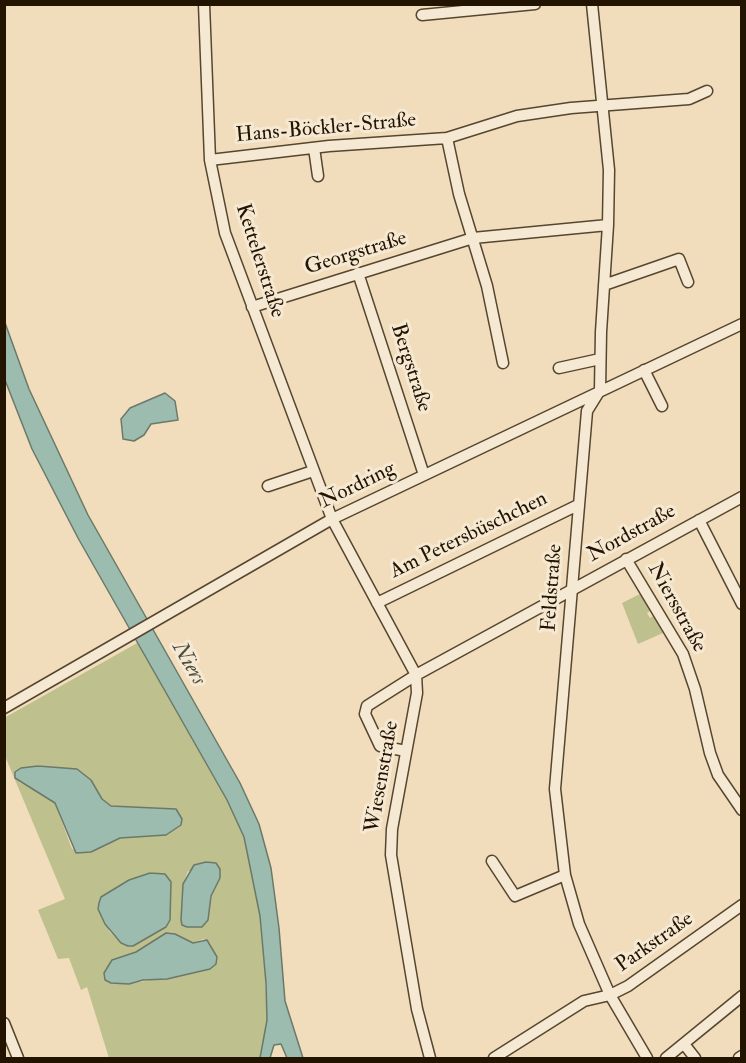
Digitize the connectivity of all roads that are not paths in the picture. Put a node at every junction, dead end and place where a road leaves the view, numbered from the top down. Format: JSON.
{"nodes":[{"id":1,"x":204,"y":4,"type":"edge"},
{"id":2,"x":535,"y":4,"type":"edge"},
{"id":3,"x":592,"y":4,"type":"edge"},
{"id":4,"x":422,"y":15,"type":"dead end"},
{"id":5,"x":707,"y":90,"type":"dead end"},
{"id":6,"x":602,"y":105,"type":"junction"},
{"id":7,"x":447,"y":138,"type":"junction"},
{"id":8,"x":314,"y":148,"type":"junction"},
{"id":9,"x":210,"y":160,"type":"junction"},
{"id":10,"x":318,"y":177,"type":"dead end"},
{"id":11,"x":608,"y":225,"type":"junction"},
{"id":12,"x":473,"y":238,"type":"junction"},
{"id":13,"x":358,"y":273,"type":"junction"},
{"id":14,"x":688,"y":282,"type":"dead end"},
{"id":15,"x":604,"y":285,"type":"junction"},
{"id":16,"x":252,"y":307,"type":"junction"},
{"id":17,"x":741,"y":324,"type":"edge"},
{"id":18,"x":600,"y":359,"type":"junction"},
{"id":19,"x":503,"y":363,"type":"dead end"},
{"id":20,"x":559,"y":368,"type":"dead end"},
{"id":21,"x":644,"y":370,"type":"junction"},
{"id":22,"x":600,"y":390,"type":"junction"},
{"id":23,"x":662,"y":406,"type":"dead end"},
{"id":24,"x":313,"y":471,"type":"junction"},
{"id":25,"x":424,"y":475,"type":"junction"},
{"id":26,"x":268,"y":486,"type":"dead end"},
{"id":27,"x":741,"y":497,"type":"edge"},
{"id":28,"x":578,"y":505,"type":"junction"},
{"id":29,"x":332,"y":519,"type":"junction"},
{"id":30,"x":699,"y":520,"type":"junction"},
{"id":31,"x":626,"y":559,"type":"junction"},
{"id":32,"x":574,"y":588,"type":"junction"},
{"id":33,"x":377,"y":603,"type":"junction"},
{"id":34,"x":741,"y":604,"type":"edge"},
{"id":35,"x":416,"y":675,"type":"junction"},
{"id":36,"x":4,"y":708,"type":"edge"},
{"id":37,"x":406,"y":751,"type":"junction"},
{"id":38,"x":741,"y":810,"type":"edge"},
{"id":39,"x":492,"y":861,"type":"dead end"},
{"id":40,"x":565,"y":875,"type":"junction"},
{"id":41,"x":741,"y":905,"type":"edge"},
{"id":42,"x":610,"y":995,"type":"junction"},
{"id":43,"x":741,"y":996,"type":"edge"},
{"id":44,"x":4,"y":1023,"type":"edge"},
{"id":45,"x":684,"y":1044,"type":"junction"},
{"id":46,"x":18,"y":1058,"type":"edge"},
{"id":47,"x":430,"y":1059,"type":"edge"},
{"id":48,"x":494,"y":1059,"type":"edge"},
{"id":49,"x":646,"y":1059,"type":"edge"},
{"id":50,"x":666,"y":1059,"type":"edge"},
{"id":51,"x":695,"y":1059,"type":"edge"}],
"edges":[{"from":1,"to":9,"type":"street","name":"Kettelerstraße"},
{"from":2,"to":4,"type":"street"},
{"from":3,"to":6,"type":"street","name":"Feldstraße"},
{"from":5,"to":6,"type":"street"},
{"from":6,"to":7,"type":"street","name":"Hans-Böckler-Straße"},
{"from":6,"to":11,"type":"street","name":"Feldstraße"},
{"from":7,"to":8,"type":"street","name":"Hans-Böckler-Straße"},
{"from":7,"to":12,"type":"street","name":"Hans-Böckler-Straße"},
{"from":8,"to":9,"type":"street","name":"Hans-Böckler-Straße"},
{"from":8,"to":10,"type":"street"},
{"from":9,"to":16,"type":"street","name":"Kettelerstraße"},
{"from":11,"to":12,"type":"street","name":"Georgstraße"},
{"from":11,"to":15,"type":"street","name":"Feldstraße"},
{"from":12,"to":13,"type":"street","name":"Georgstraße"},
{"from":12,"to":19,"type":"street"},
{"from":13,"to":16,"type":"street","name":"Georgstraße"},
{"from":13,"to":25,"type":"street","name":"Bergstraße"},
{"from":14,"to":15,"type":"street"},
{"from":15,"to":18,"type":"street","name":"Feldstraße"},
{"from":16,"to":24,"type":"street","name":"Kettelerstraße"},
{"from":17,"to":21,"type":"street","name":"Nordring"},
{"from":18,"to":20,"type":"street"},
{"from":18,"to":22,"type":"street","name":"Feldstraße"},
{"from":21,"to":22,"type":"street","name":"Nordring"},
{"from":21,"to":23,"type":"street"},
{"from":22,"to":25,"type":"street","name":"Nordring"},
{"from":22,"to":28,"type":"street","name":"Feldstraße"},
{"from":24,"to":26,"type":"street"},
{"from":24,"to":29,"type":"street","name":"Kettelerstraße"},
{"from":25,"to":29,"type":"street","name":"Nordring"},
{"from":27,"to":30,"type":"street","name":"Nordstraße"},
{"from":28,"to":32,"type":"street","name":"Feldstraße"},
{"from":28,"to":33,"type":"street","name":"Am Petersbüschchen"},
{"from":29,"to":33,"type":"street"},
{"from":29,"to":36,"type":"street","name":"Nordring"},
{"from":30,"to":31,"type":"street","name":"Nordstraße"},
{"from":30,"to":34,"type":"street"},
{"from":31,"to":32,"type":"street","name":"Nordstraße"},
{"from":31,"to":38,"type":"street","name":"Niersstraße"},
{"from":32,"to":35,"type":"street","name":"Nordstraße"},
{"from":32,"to":40,"type":"street","name":"Feldstraße"},
{"from":33,"to":35,"type":"street"},
{"from":35,"to":37,"type":"street","name":"Wiesenstraße"},
{"from":35,"to":37,"type":"street","name":"Nordstraße"},
{"from":37,"to":47,"type":"street","name":"Wiesenstraße"},
{"from":39,"to":40,"type":"street"},
{"from":40,"to":42,"type":"street","name":"Feldstraße"},
{"from":41,"to":42,"type":"street","name":"Parkstraße"},
{"from":42,"to":48,"type":"street","name":"Parkstraße"},
{"from":42,"to":49,"type":"street","name":"Feldstraße"},
{"from":43,"to":45,"type":"street"},
{"from":44,"to":46,"type":"street"},
{"from":45,"to":50,"type":"street"},
{"from":45,"to":51,"type":"street"}]}
